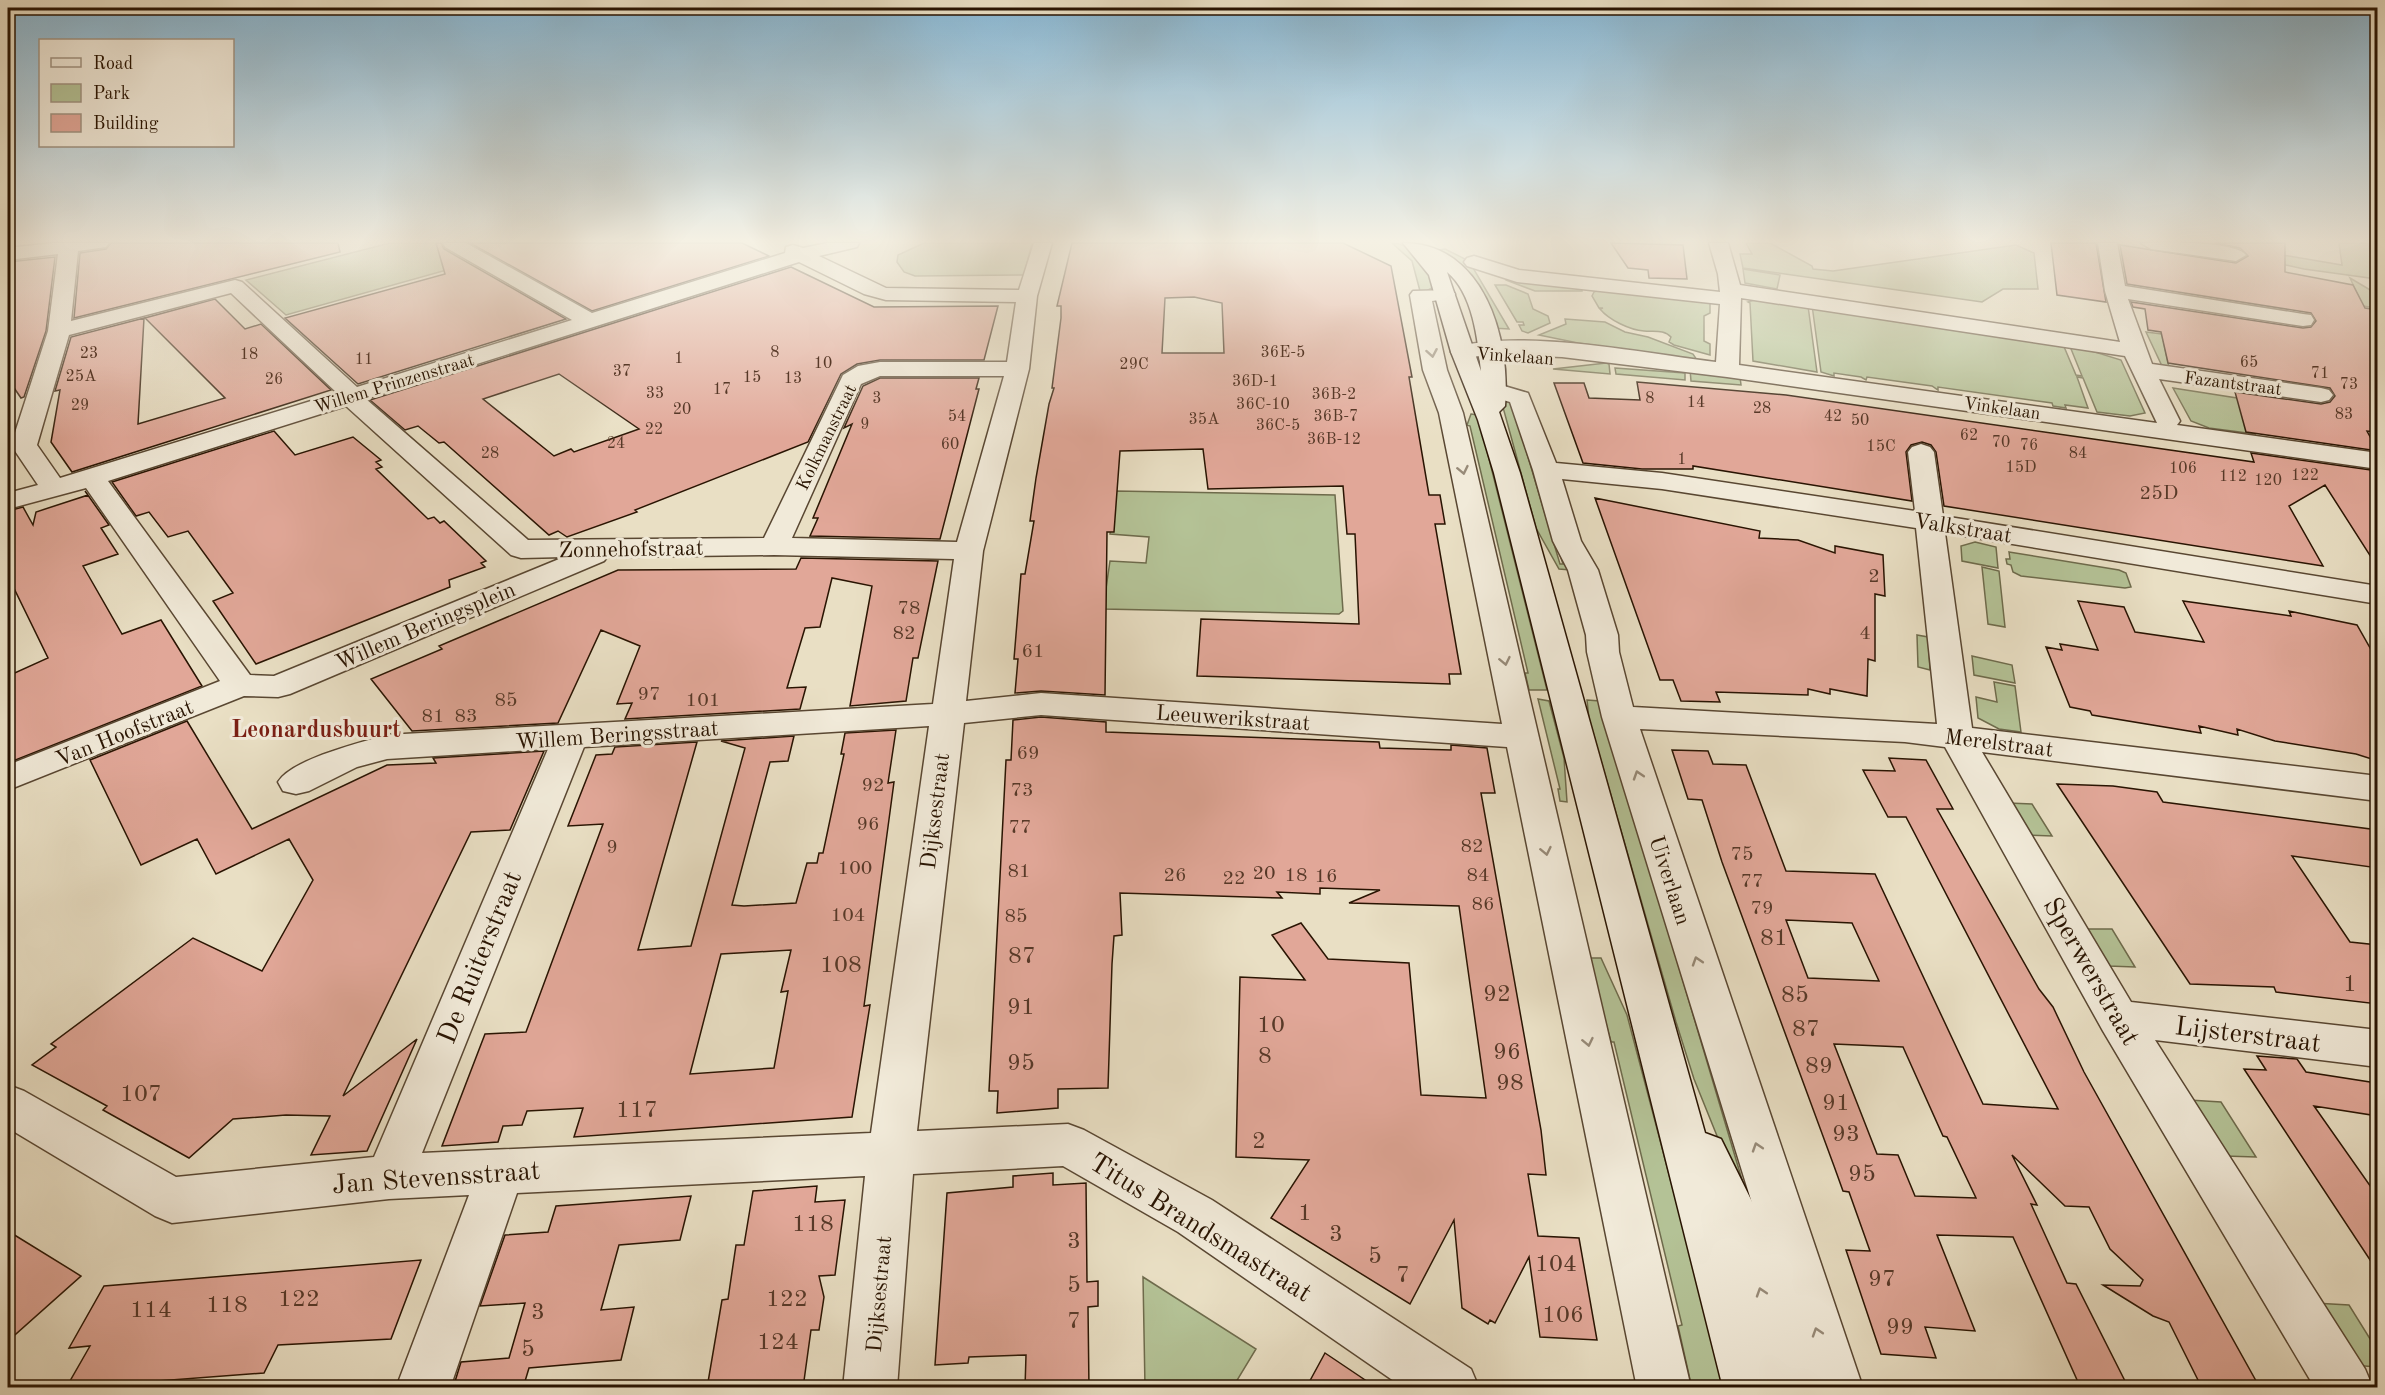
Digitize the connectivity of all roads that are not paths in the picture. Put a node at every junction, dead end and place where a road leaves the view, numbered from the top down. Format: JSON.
{"nodes":[{"id":1,"x":62,"y":308,"type":"edge"},
{"id":2,"x":149,"y":308,"type":"edge"},
{"id":3,"x":259,"y":308,"type":"edge"},
{"id":4,"x":568,"y":308,"type":"edge"},
{"id":5,"x":631,"y":308,"type":"edge"},
{"id":6,"x":1026,"y":308,"type":"edge"},
{"id":7,"x":1423,"y":308,"type":"edge"},
{"id":8,"x":1449,"y":308,"type":"edge"},
{"id":9,"x":1479,"y":308,"type":"edge"},
{"id":10,"x":1730,"y":308,"type":"edge"},
{"id":11,"x":1812,"y":308,"type":"edge"},
{"id":12,"x":2121,"y":308,"type":"edge"},
{"id":13,"x":2226,"y":308,"type":"edge"},
{"id":14,"x":2303,"y":320,"type":"dead end"},
{"id":15,"x":590,"y":321,"type":"junction"},
{"id":16,"x":59,"y":331,"type":"junction"},
{"id":17,"x":1462,"y":352,"type":"junction"},
{"id":18,"x":1491,"y":352,"type":"junction"},
{"id":19,"x":2139,"y":361,"type":"junction"},
{"id":20,"x":1017,"y":369,"type":"junction"},
{"id":21,"x":1727,"y":370,"type":"junction"},
{"id":22,"x":2321,"y":395,"type":"dead end"},
{"id":23,"x":351,"y":396,"type":"junction"},
{"id":24,"x":1479,"y":406,"type":"junction"},
{"id":25,"x":2168,"y":421,"type":"dead end"},
{"id":26,"x":1921,"y":452,"type":"dead end"},
{"id":27,"x":2378,"y":461,"type":"edge"},
{"id":28,"x":1546,"y":470,"type":"junction"},
{"id":29,"x":92,"y":478,"type":"junction"},
{"id":30,"x":52,"y":487,"type":"junction"},
{"id":31,"x":8,"y":501,"type":"edge"},
{"id":32,"x":1929,"y":522,"type":"junction"},
{"id":33,"x":774,"y":546,"type":"junction"},
{"id":34,"x":606,"y":550,"type":"junction"},
{"id":35,"x":969,"y":551,"type":"junction"},
{"id":36,"x":2378,"y":595,"type":"edge"},
{"id":37,"x":240,"y":685,"type":"junction"},
{"id":38,"x":946,"y":714,"type":"junction"},
{"id":39,"x":1619,"y":717,"type":"junction"},
{"id":40,"x":1521,"y":737,"type":"junction"},
{"id":41,"x":1956,"y":737,"type":"junction"},
{"id":42,"x":570,"y":738,"type":"junction"},
{"id":43,"x":8,"y":778,"type":"edge"},
{"id":44,"x":296,"y":782,"type":"dead end"},
{"id":45,"x":2378,"y":789,"type":"edge"},
{"id":46,"x":2118,"y":1018,"type":"junction"},
{"id":47,"x":2378,"y":1049,"type":"edge"},
{"id":48,"x":1673,"y":1092,"type":"junction"},
{"id":49,"x":8,"y":1105,"type":"edge"},
{"id":50,"x":891,"y":1154,"type":"junction"},
{"id":51,"x":501,"y":1172,"type":"junction"},
{"id":52,"x":389,"y":1176,"type":"junction"},
{"id":53,"x":423,"y":1388,"type":"edge"},
{"id":54,"x":870,"y":1388,"type":"edge"},
{"id":55,"x":1452,"y":1388,"type":"edge"},
{"id":56,"x":1664,"y":1388,"type":"edge"},
{"id":57,"x":1750,"y":1388,"type":"edge"},
{"id":58,"x":1793,"y":1388,"type":"edge"},
{"id":59,"x":1836,"y":1388,"type":"edge"},
{"id":60,"x":2346,"y":1388,"type":"edge"}],
"edges":[{"from":1,"to":16,"type":"street"},
{"from":2,"to":16,"type":"street","name":"Zonnehofstraat"},
{"from":3,"to":23,"type":"street","name":"Zonnehofstraat"},
{"from":4,"to":15,"type":"street"},
{"from":5,"to":15,"type":"street","name":"Willem Prinzenstraat"},
{"from":6,"to":20,"type":"street","name":"Dijksestraat"},
{"from":7,"to":24,"type":"street","one_way":true},
{"from":8,"to":17,"type":"street"},
{"from":9,"to":18,"type":"street"},
{"from":10,"to":21,"type":"street"},
{"from":11,"to":19,"type":"street"},
{"from":12,"to":19,"type":"street","name":"Fazantstraat"},
{"from":13,"to":14,"type":"street"},
{"from":15,"to":23,"type":"street","name":"Willem Prinzenstraat"},
{"from":16,"to":30,"type":"street"},
{"from":17,"to":18,"type":"street","name":"Vinkelaan"},
{"from":17,"to":24,"type":"street"},
{"from":18,"to":21,"type":"street","name":"Vinkelaan"},
{"from":18,"to":24,"type":"street"},
{"from":19,"to":22,"type":"street","name":"Fazantstraat"},
{"from":19,"to":25,"type":"street","name":"Fazantstraat"},
{"from":20,"to":33,"type":"street","name":"Kolkmanstraat"},
{"from":20,"to":35,"type":"street","name":"Dijksestraat"},
{"from":21,"to":27,"type":"street","name":"Vinkelaan"},
{"from":23,"to":29,"type":"street","name":"Willem Prinzenstraat"},
{"from":23,"to":34,"type":"street","name":"Zonnehofstraat"},
{"from":24,"to":28,"type":"street","name":"Uiverlaan"},
{"from":24,"to":40,"type":"street","one_way":true},
{"from":24,"to":48,"type":"street"},
{"from":26,"to":32,"type":"street","name":"Sperwerstraat"},
{"from":28,"to":32,"type":"street","name":"Valkstraat"},
{"from":28,"to":39,"type":"street","name":"Uiverlaan"},
{"from":29,"to":30,"type":"street","name":"Willem Prinzenstraat"},
{"from":29,"to":37,"type":"street"},
{"from":30,"to":31,"type":"street","name":"Willem Prinzenstraat"},
{"from":32,"to":36,"type":"street","name":"Valkstraat"},
{"from":32,"to":41,"type":"street","name":"Sperwerstraat"},
{"from":33,"to":34,"type":"street","name":"Zonnehofstraat"},
{"from":33,"to":35,"type":"street","name":"Zonnehofstraat"},
{"from":34,"to":37,"type":"street","name":"Willem Beringsplein"},
{"from":35,"to":38,"type":"street","name":"Dijksestraat"},
{"from":37,"to":43,"type":"street","name":"Van Hoofstraat"},
{"from":38,"to":40,"type":"street","name":"Leeuwerikstraat"},
{"from":38,"to":42,"type":"street","name":"Willem Beringsstraat"},
{"from":38,"to":50,"type":"street","name":"Dijksestraat"},
{"from":39,"to":41,"type":"street","name":"Merelstraat"},
{"from":59,"to":39,"type":"street","name":"Uiverlaan","one_way":true},
{"from":40,"to":56,"type":"street","one_way":true},
{"from":41,"to":45,"type":"street","name":"Merelstraat"},
{"from":41,"to":46,"type":"street","name":"Sperwerstraat"},
{"from":42,"to":44,"type":"street","name":"Willem Beringsstraat"},
{"from":42,"to":52,"type":"street","name":"De Ruiterstraat"},
{"from":46,"to":47,"type":"street","name":"Lijsterstraat"},
{"from":46,"to":60,"type":"street","name":"Sperwerstraat"},
{"from":48,"to":57,"type":"street"},
{"from":58,"to":48,"type":"street","one_way":true},
{"from":49,"to":52,"type":"street","name":"Jan Stevensstraat"},
{"from":50,"to":51,"type":"street","name":"Jan Stevensstraat"},
{"from":50,"to":54,"type":"street","name":"Dijksestraat"},
{"from":50,"to":55,"type":"street","name":"Titus Brandsmastraat"},
{"from":51,"to":52,"type":"street","name":"Jan Stevensstraat"},
{"from":51,"to":53,"type":"street"}]}
